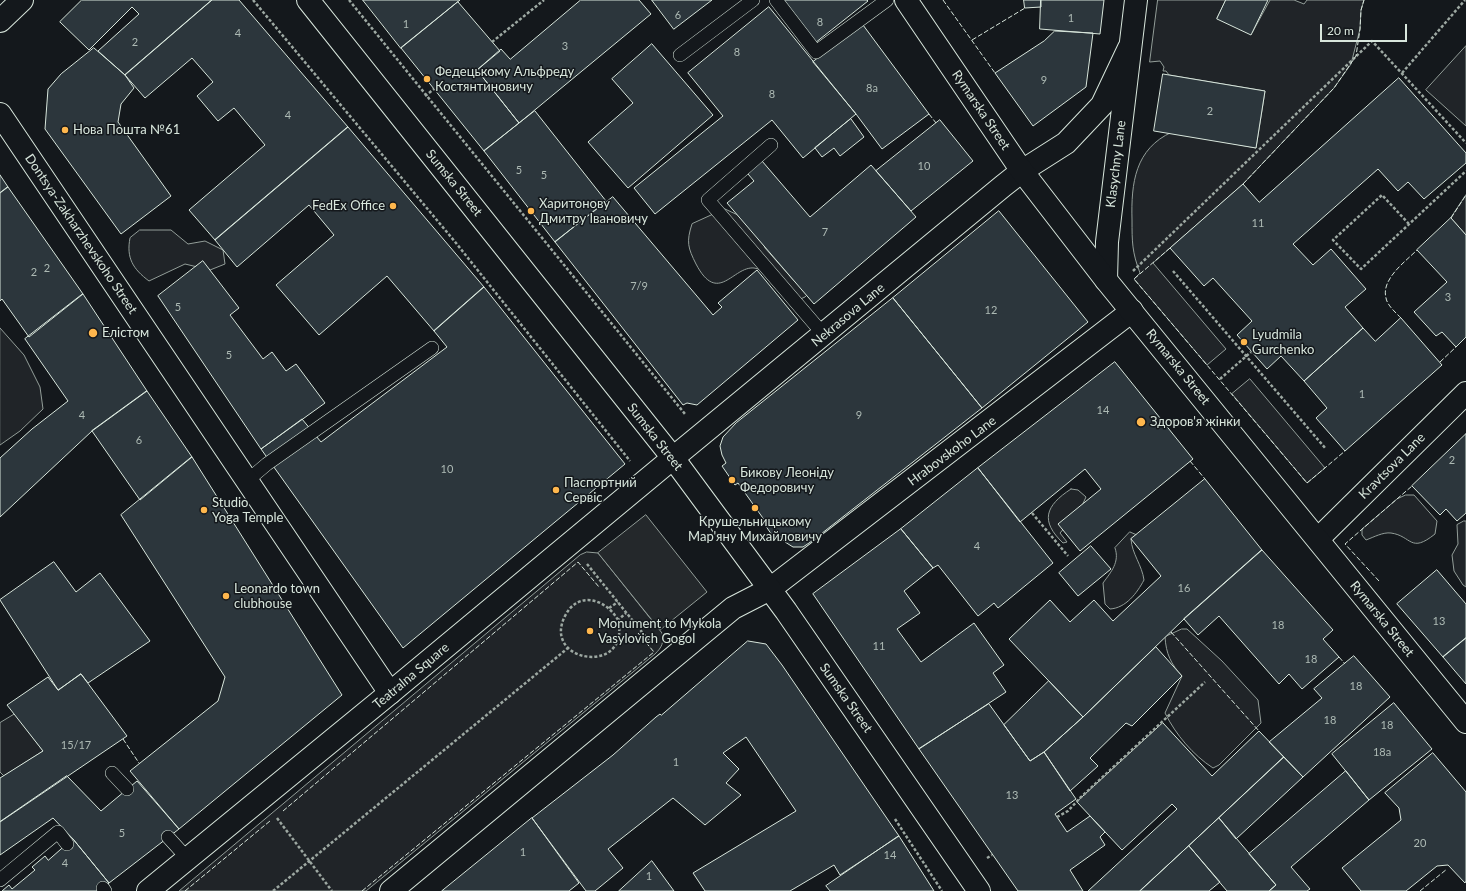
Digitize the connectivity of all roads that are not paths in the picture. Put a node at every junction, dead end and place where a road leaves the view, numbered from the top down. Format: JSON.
{"nodes":[{"id":1,"x":22,"y":0,"type":"edge"},
{"id":2,"x":308,"y":0,"type":"edge"},
{"id":3,"x":752,"y":0,"type":"edge"},
{"id":4,"x":776,"y":0,"type":"edge"},
{"id":5,"x":887,"y":0,"type":"edge"},
{"id":6,"x":906,"y":0,"type":"edge"},
{"id":7,"x":1136,"y":0,"type":"edge"},
{"id":8,"x":0,"y":21,"type":"edge"},
{"id":9,"x":1129,"y":48,"type":"junction"},
{"id":10,"x":680,"y":55,"type":"dead end"},
{"id":11,"x":0,"y":114,"type":"edge"},
{"id":12,"x":771,"y":145,"type":"dead end"},
{"id":13,"x":1022,"y":171,"type":"junction"},
{"id":14,"x":1106,"y":280,"type":"junction"},
{"id":15,"x":1132,"y":311,"type":"junction"},
{"id":16,"x":824,"y":334,"type":"junction"},
{"id":17,"x":432,"y":348,"type":"dead end"},
{"id":18,"x":1466,"y":393,"type":"edge"},
{"id":19,"x":673,"y":458,"type":"junction"},
{"id":20,"x":248,"y":480,"type":"junction"},
{"id":21,"x":1318,"y":539,"type":"junction"},
{"id":22,"x":770,"y":589,"type":"junction"},
{"id":23,"x":390,"y":693,"type":"junction"},
{"id":24,"x":1466,"y":722,"type":"edge"},
{"id":25,"x":112,"y":772,"type":"dead end"},
{"id":26,"x":127,"y":789,"type":"dead end"},
{"id":27,"x":168,"y":837,"type":"dead end"},
{"id":28,"x":67,"y":844,"type":"dead end"},
{"id":29,"x":187,"y":858,"type":"junction"},
{"id":30,"x":0,"y":880,"type":"edge"},
{"id":31,"x":148,"y":891,"type":"edge"},
{"id":32,"x":391,"y":891,"type":"edge"},
{"id":33,"x":979,"y":891,"type":"edge"}],
"edges":[{"from":1,"to":8,"type":"street"},
{"from":2,"to":19,"type":"street","name":"Sumska Street"},
{"from":3,"to":10,"type":"lane"},
{"from":4,"to":5,"type":"lane"},
{"from":6,"to":13,"type":"street","name":"Rymarska Street"},
{"from":7,"to":9,"type":"street","name":"Klasychny Lane"},
{"from":9,"to":13,"type":"street","name":"Klasychny Lane"},
{"from":9,"to":14,"type":"street","name":"Klasychny Lane"},
{"from":11,"to":20,"type":"street","name":"Dontsya-Zakharzhevskoho Street"},
{"from":12,"to":16,"type":"lane"},
{"from":13,"to":14,"type":"street","name":"Rymarska Street"},
{"from":13,"to":16,"type":"street","name":"Nekrasova Lane"},
{"from":14,"to":15,"type":"street","name":"Rymarska Street"},
{"from":15,"to":21,"type":"street","name":"Rymarska Street"},
{"from":15,"to":22,"type":"street","name":"Hrabovskoho Lane"},
{"from":16,"to":19,"type":"street","name":"Nekrasova Lane"},
{"from":17,"to":20,"type":"lane"},
{"from":18,"to":21,"type":"street","name":"Kravtsova Lane"},
{"from":19,"to":22,"type":"street","name":"Sumska Street"},
{"from":19,"to":23,"type":"street","name":"Teatralna Square"},
{"from":20,"to":23,"type":"street","name":"Dontsya-Zakharzhevskoho Street"},
{"from":21,"to":24,"type":"street","name":"Rymarska Street"},
{"from":22,"to":32,"type":"street"},
{"from":22,"to":33,"type":"street","name":"Sumska Street"},
{"from":23,"to":29,"type":"street","name":"Teatralna Square"},
{"from":25,"to":26,"type":"lane"},
{"from":27,"to":29,"type":"lane"},
{"from":28,"to":30,"type":"lane"},
{"from":29,"to":31,"type":"street","name":"Teatralna Square"}]}
